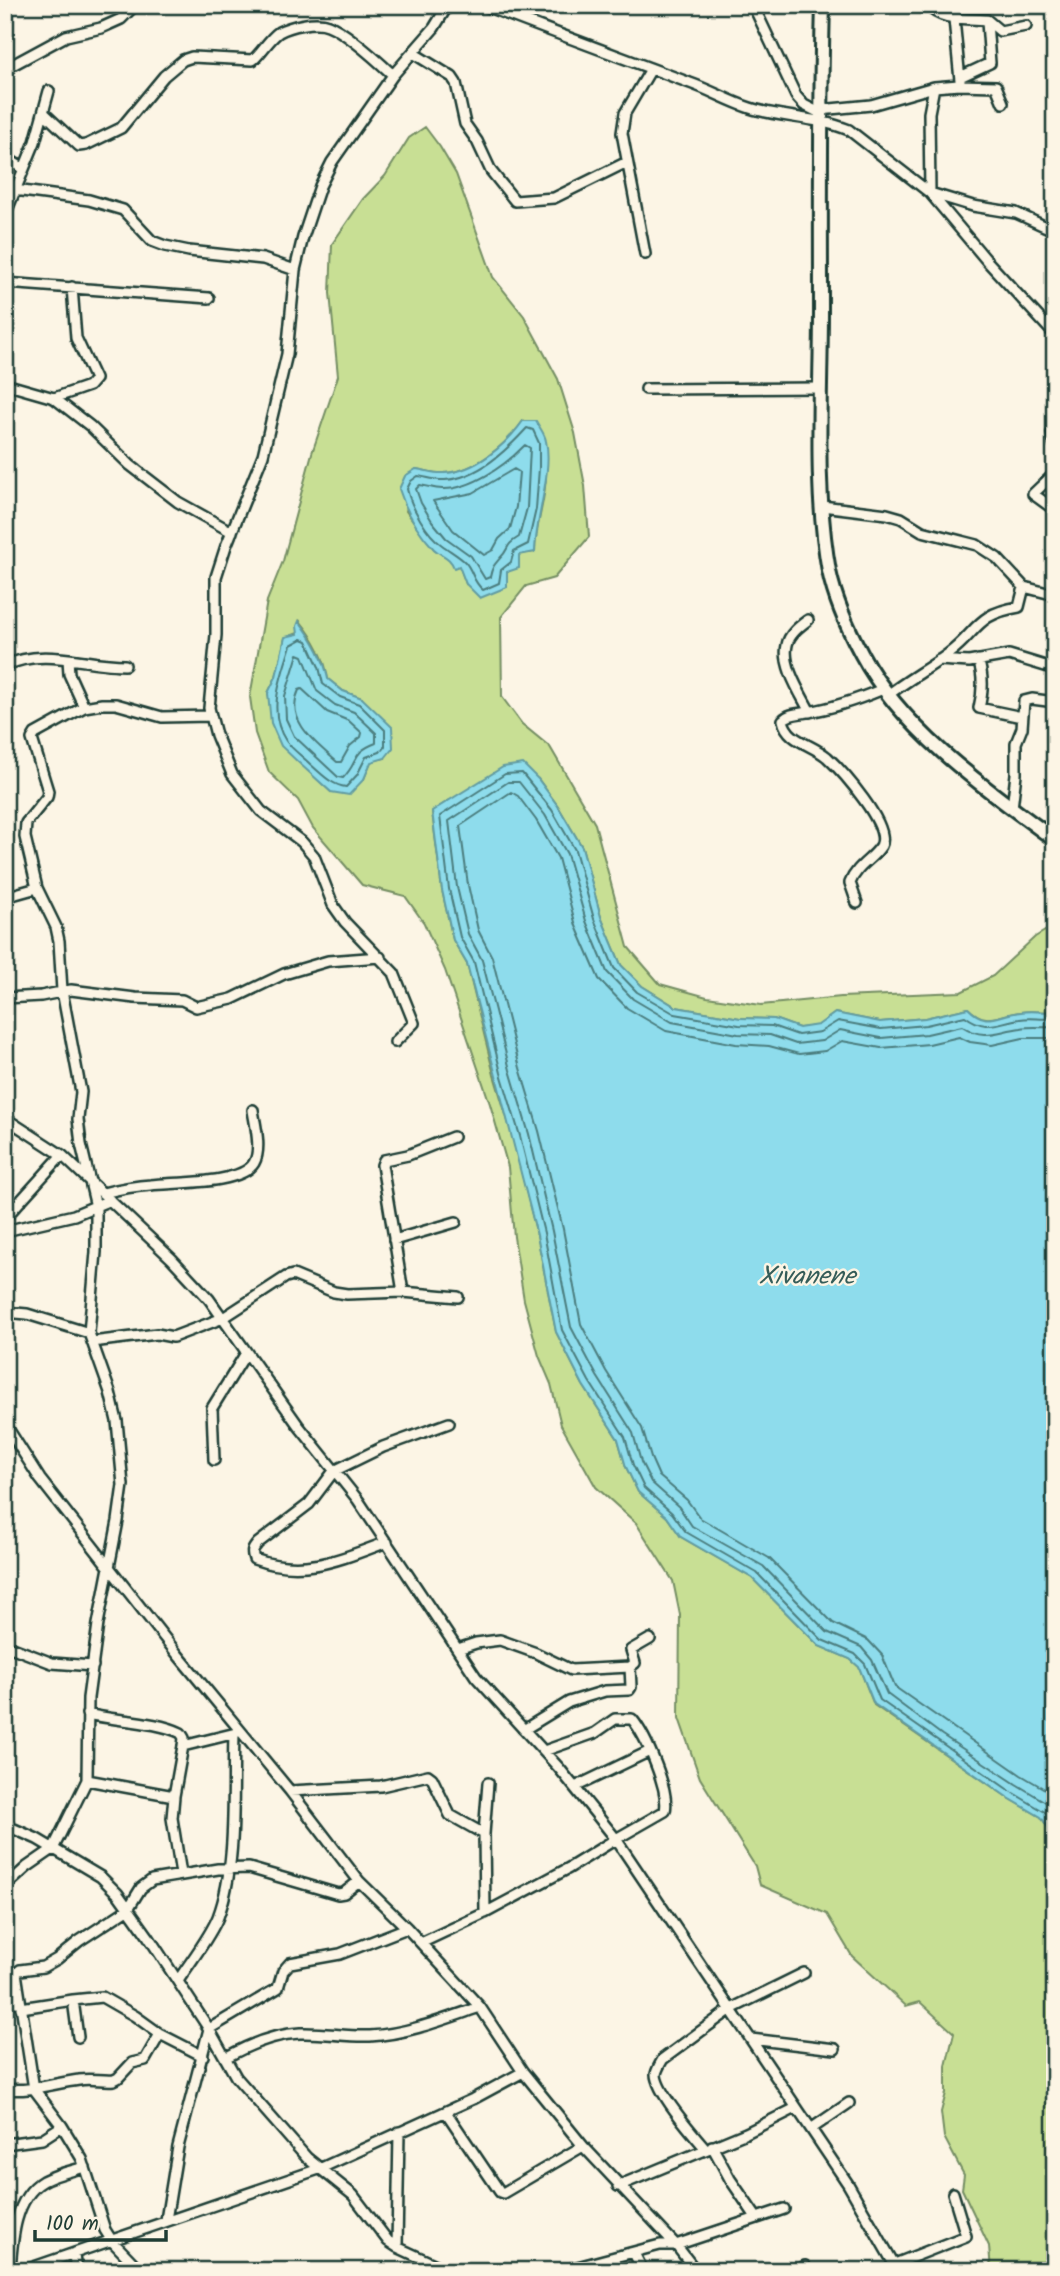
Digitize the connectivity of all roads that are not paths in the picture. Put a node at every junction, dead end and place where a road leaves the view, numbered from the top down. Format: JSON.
{"nodes":[{"id":1,"x":135,"y":5,"type":"edge"},
{"id":2,"x":448,"y":5,"type":"edge"},
{"id":3,"x":483,"y":5,"type":"edge"},
{"id":4,"x":753,"y":5,"type":"edge"},
{"id":5,"x":823,"y":5,"type":"edge"},
{"id":6,"x":927,"y":5,"type":"edge"},
{"id":7,"x":954,"y":19,"type":"junction"},
{"id":8,"x":987,"y":19,"type":"junction"},
{"id":9,"x":1026,"y":26,"type":"dead end"},
{"id":10,"x":413,"y":53,"type":"junction"},
{"id":11,"x":5,"y":69,"type":"edge"},
{"id":12,"x":652,"y":69,"type":"junction"},
{"id":13,"x":393,"y":75,"type":"junction"},
{"id":14,"x":960,"y":81,"type":"junction"},
{"id":15,"x":934,"y":87,"type":"junction"},
{"id":16,"x":49,"y":92,"type":"dead end"},
{"id":17,"x":1003,"y":103,"type":"dead end"},
{"id":18,"x":44,"y":113,"type":"junction"},
{"id":19,"x":820,"y":115,"type":"junction"},
{"id":20,"x":5,"y":157,"type":"edge"},
{"id":21,"x":626,"y":162,"type":"junction"},
{"id":22,"x":24,"y":169,"type":"junction"},
{"id":23,"x":15,"y":190,"type":"junction"},
{"id":24,"x":930,"y":193,"type":"junction"},
{"id":25,"x":5,"y":215,"type":"edge"},
{"id":26,"x":1055,"y":231,"type":"edge"},
{"id":27,"x":645,"y":254,"type":"dead end"},
{"id":28,"x":295,"y":270,"type":"junction"},
{"id":29,"x":5,"y":283,"type":"edge"},
{"id":30,"x":72,"y":287,"type":"junction"},
{"id":31,"x":209,"y":298,"type":"dead end"},
{"id":32,"x":1055,"y":335,"type":"edge"},
{"id":33,"x":5,"y":384,"type":"edge"},
{"id":34,"x":821,"y":388,"type":"junction"},
{"id":35,"x":646,"y":390,"type":"dead end"},
{"id":36,"x":54,"y":398,"type":"junction"},
{"id":37,"x":1052,"y":433,"type":"dead end"},
{"id":38,"x":1055,"y":445,"type":"edge"},
{"id":39,"x":1055,"y":473,"type":"edge"},
{"id":40,"x":822,"y":506,"type":"junction"},
{"id":41,"x":1055,"y":510,"type":"edge"},
{"id":42,"x":232,"y":532,"type":"junction"},
{"id":43,"x":1024,"y":587,"type":"junction"},
{"id":44,"x":1055,"y":594,"type":"edge"},
{"id":45,"x":808,"y":620,"type":"dead end"},
{"id":46,"x":68,"y":659,"type":"junction"},
{"id":47,"x":939,"y":660,"type":"junction"},
{"id":48,"x":978,"y":660,"type":"junction"},
{"id":49,"x":125,"y":665,"type":"dead end"},
{"id":50,"x":5,"y":666,"type":"edge"},
{"id":51,"x":1055,"y":669,"type":"edge"},
{"id":52,"x":885,"y":692,"type":"junction"},
{"id":53,"x":1055,"y":702,"type":"edge"},
{"id":54,"x":85,"y":707,"type":"junction"},
{"id":55,"x":810,"y":712,"type":"junction"},
{"id":56,"x":210,"y":716,"type":"junction"},
{"id":57,"x":1022,"y":717,"type":"junction"},
{"id":58,"x":1012,"y":808,"type":"junction"},
{"id":59,"x":1055,"y":840,"type":"edge"},
{"id":60,"x":37,"y":888,"type":"junction"},
{"id":61,"x":5,"y":897,"type":"edge"},
{"id":62,"x":857,"y":903,"type":"dead end"},
{"id":63,"x":380,"y":957,"type":"junction"},
{"id":64,"x":62,"y":991,"type":"junction"},
{"id":65,"x":5,"y":998,"type":"edge"},
{"id":66,"x":395,"y":1042,"type":"dead end"},
{"id":67,"x":253,"y":1110,"type":"dead end"},
{"id":68,"x":5,"y":1118,"type":"edge"},
{"id":69,"x":453,"y":1136,"type":"dead end"},
{"id":70,"x":62,"y":1155,"type":"junction"},
{"id":71,"x":92,"y":1183,"type":"junction"},
{"id":72,"x":107,"y":1197,"type":"junction"},
{"id":73,"x":96,"y":1207,"type":"junction"},
{"id":74,"x":5,"y":1218,"type":"edge"},
{"id":75,"x":456,"y":1222,"type":"dead end"},
{"id":76,"x":5,"y":1231,"type":"edge"},
{"id":77,"x":394,"y":1240,"type":"junction"},
{"id":78,"x":402,"y":1292,"type":"junction"},
{"id":79,"x":458,"y":1297,"type":"dead end"},
{"id":80,"x":5,"y":1312,"type":"edge"},
{"id":81,"x":223,"y":1318,"type":"junction"},
{"id":82,"x":91,"y":1338,"type":"junction"},
{"id":83,"x":246,"y":1353,"type":"junction"},
{"id":84,"x":449,"y":1423,"type":"dead end"},
{"id":85,"x":5,"y":1424,"type":"edge"},
{"id":86,"x":214,"y":1460,"type":"dead end"},
{"id":87,"x":334,"y":1471,"type":"junction"},
{"id":88,"x":387,"y":1542,"type":"junction"},
{"id":89,"x":110,"y":1567,"type":"junction"},
{"id":90,"x":650,"y":1639,"type":"dead end"},
{"id":91,"x":5,"y":1645,"type":"edge"},
{"id":92,"x":458,"y":1649,"type":"junction"},
{"id":93,"x":93,"y":1666,"type":"junction"},
{"id":94,"x":630,"y":1667,"type":"junction"},
{"id":95,"x":87,"y":1714,"type":"junction"},
{"id":96,"x":525,"y":1729,"type":"junction"},
{"id":97,"x":237,"y":1733,"type":"junction"},
{"id":98,"x":183,"y":1746,"type":"junction"},
{"id":99,"x":544,"y":1751,"type":"junction"},
{"id":100,"x":650,"y":1751,"type":"junction"},
{"id":101,"x":87,"y":1780,"type":"junction"},
{"id":102,"x":488,"y":1783,"type":"dead end"},
{"id":103,"x":575,"y":1787,"type":"junction"},
{"id":104,"x":290,"y":1791,"type":"junction"},
{"id":105,"x":174,"y":1796,"type":"junction"},
{"id":106,"x":5,"y":1825,"type":"edge"},
{"id":107,"x":484,"y":1834,"type":"junction"},
{"id":108,"x":616,"y":1839,"type":"junction"},
{"id":109,"x":53,"y":1849,"type":"junction"},
{"id":110,"x":230,"y":1867,"type":"junction"},
{"id":111,"x":181,"y":1874,"type":"junction"},
{"id":112,"x":359,"y":1881,"type":"junction"},
{"id":113,"x":5,"y":1886,"type":"edge"},
{"id":114,"x":128,"y":1909,"type":"junction"},
{"id":115,"x":485,"y":1913,"type":"junction"},
{"id":116,"x":407,"y":1928,"type":"junction"},
{"id":117,"x":421,"y":1943,"type":"junction"},
{"id":118,"x":804,"y":1973,"type":"dead end"},
{"id":119,"x":178,"y":1981,"type":"junction"},
{"id":120,"x":73,"y":2000,"type":"junction"},
{"id":121,"x":5,"y":2002,"type":"edge"},
{"id":122,"x":20,"y":2005,"type":"junction"},
{"id":123,"x":480,"y":2007,"type":"junction"},
{"id":124,"x":731,"y":2009,"type":"junction"},
{"id":125,"x":209,"y":2029,"type":"junction"},
{"id":126,"x":160,"y":2034,"type":"junction"},
{"id":127,"x":78,"y":2037,"type":"dead end"},
{"id":128,"x":751,"y":2039,"type":"junction"},
{"id":129,"x":835,"y":2049,"type":"dead end"},
{"id":130,"x":203,"y":2056,"type":"junction"},
{"id":131,"x":225,"y":2058,"type":"junction"},
{"id":132,"x":523,"y":2071,"type":"junction"},
{"id":133,"x":5,"y":2089,"type":"edge"},
{"id":134,"x":34,"y":2089,"type":"junction"},
{"id":135,"x":849,"y":2103,"type":"dead end"},
{"id":136,"x":796,"y":2108,"type":"junction"},
{"id":137,"x":446,"y":2112,"type":"junction"},
{"id":138,"x":62,"y":2126,"type":"junction"},
{"id":139,"x":811,"y":2129,"type":"junction"},
{"id":140,"x":399,"y":2133,"type":"junction"},
{"id":141,"x":5,"y":2144,"type":"edge"},
{"id":142,"x":583,"y":2146,"type":"junction"},
{"id":143,"x":709,"y":2148,"type":"junction"},
{"id":144,"x":85,"y":2167,"type":"junction"},
{"id":145,"x":319,"y":2169,"type":"junction"},
{"id":146,"x":618,"y":2186,"type":"junction"},
{"id":147,"x":953,"y":2193,"type":"dead end"},
{"id":148,"x":784,"y":2209,"type":"dead end"},
{"id":149,"x":757,"y":2217,"type":"junction"},
{"id":150,"x":166,"y":2220,"type":"junction"},
{"id":151,"x":112,"y":2241,"type":"junction"},
{"id":152,"x":676,"y":2245,"type":"junction"},
{"id":153,"x":397,"y":2247,"type":"junction"},
{"id":154,"x":634,"y":2253,"type":"junction"},
{"id":155,"x":74,"y":2255,"type":"junction"},
{"id":156,"x":897,"y":2267,"type":"edge"},
{"id":157,"x":9,"y":2271,"type":"edge"},
{"id":158,"x":22,"y":2271,"type":"edge"},
{"id":159,"x":76,"y":2271,"type":"edge"},
{"id":160,"x":141,"y":2271,"type":"edge"},
{"id":161,"x":449,"y":2271,"type":"edge"},
{"id":162,"x":562,"y":2271,"type":"edge"},
{"id":163,"x":643,"y":2271,"type":"edge"},
{"id":164,"x":696,"y":2271,"type":"edge"}],
"edges":[{"from":1,"to":11,"type":"street"},
{"from":2,"to":10,"type":"street"},
{"from":3,"to":12,"type":"street"},
{"from":4,"to":19,"type":"street"},
{"from":5,"to":19,"type":"main road"},
{"from":6,"to":7,"type":"street"},
{"from":7,"to":8,"type":"street"},
{"from":7,"to":14,"type":"street"},
{"from":8,"to":9,"type":"street"},
{"from":8,"to":14,"type":"street"},
{"from":10,"to":13,"type":"street"},
{"from":10,"to":21,"type":"street"},
{"from":12,"to":19,"type":"street"},
{"from":12,"to":21,"type":"street"},
{"from":13,"to":18,"type":"street"},
{"from":13,"to":28,"type":"street"},
{"from":14,"to":15,"type":"street"},
{"from":14,"to":17,"type":"street"},
{"from":15,"to":19,"type":"street"},
{"from":15,"to":24,"type":"street"},
{"from":16,"to":18,"type":"street"},
{"from":18,"to":22,"type":"street"},
{"from":19,"to":24,"type":"street"},
{"from":19,"to":34,"type":"main road"},
{"from":20,"to":22,"type":"street"},
{"from":21,"to":27,"type":"street"},
{"from":22,"to":23,"type":"street"},
{"from":23,"to":25,"type":"street"},
{"from":23,"to":28,"type":"street"},
{"from":24,"to":26,"type":"street"},
{"from":24,"to":32,"type":"street"},
{"from":28,"to":42,"type":"street"},
{"from":29,"to":30,"type":"street"},
{"from":30,"to":31,"type":"street"},
{"from":30,"to":36,"type":"street"},
{"from":33,"to":36,"type":"street"},
{"from":34,"to":35,"type":"street"},
{"from":34,"to":40,"type":"main road"},
{"from":36,"to":42,"type":"street"},
{"from":37,"to":38,"type":"street"},
{"from":39,"to":41,"type":"street"},
{"from":40,"to":43,"type":"street"},
{"from":40,"to":52,"type":"main road"},
{"from":42,"to":56,"type":"street"},
{"from":43,"to":44,"type":"street"},
{"from":43,"to":47,"type":"street"},
{"from":45,"to":55,"type":"street"},
{"from":46,"to":49,"type":"street"},
{"from":46,"to":50,"type":"street"},
{"from":46,"to":54,"type":"street"},
{"from":47,"to":48,"type":"street"},
{"from":47,"to":52,"type":"street"},
{"from":48,"to":51,"type":"street"},
{"from":48,"to":57,"type":"street"},
{"from":52,"to":55,"type":"street"},
{"from":52,"to":58,"type":"main road"},
{"from":53,"to":57,"type":"street"},
{"from":54,"to":56,"type":"street"},
{"from":54,"to":60,"type":"street"},
{"from":55,"to":62,"type":"street"},
{"from":56,"to":63,"type":"street"},
{"from":57,"to":58,"type":"street"},
{"from":58,"to":59,"type":"main road"},
{"from":60,"to":61,"type":"street"},
{"from":60,"to":64,"type":"street"},
{"from":63,"to":64,"type":"street"},
{"from":63,"to":66,"type":"street"},
{"from":64,"to":65,"type":"street"},
{"from":64,"to":71,"type":"street"},
{"from":67,"to":72,"type":"street"},
{"from":68,"to":70,"type":"street"},
{"from":69,"to":77,"type":"street"},
{"from":70,"to":71,"type":"street"},
{"from":70,"to":74,"type":"street"},
{"from":71,"to":72,"type":"street"},
{"from":71,"to":73,"type":"street"},
{"from":72,"to":73,"type":"street"},
{"from":72,"to":81,"type":"street"},
{"from":73,"to":76,"type":"street"},
{"from":73,"to":82,"type":"street"},
{"from":75,"to":77,"type":"street"},
{"from":77,"to":78,"type":"street"},
{"from":78,"to":79,"type":"street"},
{"from":78,"to":81,"type":"street"},
{"from":80,"to":82,"type":"street"},
{"from":81,"to":82,"type":"street"},
{"from":81,"to":83,"type":"street"},
{"from":82,"to":89,"type":"street"},
{"from":83,"to":86,"type":"street"},
{"from":83,"to":87,"type":"street"},
{"from":84,"to":87,"type":"street"},
{"from":85,"to":89,"type":"street"},
{"from":87,"to":88,"type":"street"},
{"from":87,"to":88,"type":"street"},
{"from":88,"to":92,"type":"street"},
{"from":89,"to":93,"type":"street"},
{"from":89,"to":97,"type":"street"},
{"from":90,"to":94,"type":"street"},
{"from":91,"to":93,"type":"street"},
{"from":92,"to":94,"type":"street"},
{"from":92,"to":96,"type":"street"},
{"from":93,"to":95,"type":"street"},
{"from":94,"to":96,"type":"street"},
{"from":95,"to":98,"type":"street"},
{"from":95,"to":101,"type":"street"},
{"from":96,"to":99,"type":"street"},
{"from":97,"to":98,"type":"street"},
{"from":97,"to":104,"type":"street"},
{"from":97,"to":110,"type":"street"},
{"from":98,"to":105,"type":"street"},
{"from":99,"to":100,"type":"street"},
{"from":99,"to":103,"type":"street"},
{"from":100,"to":103,"type":"street"},
{"from":100,"to":108,"type":"street"},
{"from":101,"to":105,"type":"street"},
{"from":101,"to":109,"type":"street"},
{"from":102,"to":107,"type":"street"},
{"from":103,"to":108,"type":"street"},
{"from":104,"to":107,"type":"street"},
{"from":104,"to":112,"type":"street"},
{"from":105,"to":111,"type":"street"},
{"from":106,"to":109,"type":"street"},
{"from":107,"to":115,"type":"street"},
{"from":108,"to":115,"type":"street"},
{"from":108,"to":124,"type":"street"},
{"from":109,"to":113,"type":"street"},
{"from":109,"to":114,"type":"street"},
{"from":110,"to":111,"type":"street"},
{"from":110,"to":112,"type":"street"},
{"from":110,"to":119,"type":"street"},
{"from":111,"to":114,"type":"street"},
{"from":112,"to":116,"type":"street"},
{"from":114,"to":119,"type":"street"},
{"from":114,"to":122,"type":"street"},
{"from":115,"to":117,"type":"street"},
{"from":116,"to":117,"type":"street"},
{"from":116,"to":125,"type":"street"},
{"from":117,"to":123,"type":"street"},
{"from":118,"to":124,"type":"street"},
{"from":119,"to":125,"type":"street"},
{"from":120,"to":122,"type":"street"},
{"from":120,"to":126,"type":"street"},
{"from":120,"to":127,"type":"street"},
{"from":121,"to":122,"type":"street"},
{"from":122,"to":134,"type":"street"},
{"from":123,"to":131,"type":"street"},
{"from":123,"to":132,"type":"street"},
{"from":124,"to":128,"type":"street"},
{"from":124,"to":143,"type":"street"},
{"from":125,"to":130,"type":"street"},
{"from":125,"to":131,"type":"street"},
{"from":126,"to":130,"type":"street"},
{"from":126,"to":134,"type":"street"},
{"from":128,"to":129,"type":"street"},
{"from":128,"to":136,"type":"street"},
{"from":130,"to":150,"type":"street"},
{"from":131,"to":145,"type":"street"},
{"from":132,"to":137,"type":"street"},
{"from":132,"to":142,"type":"street"},
{"from":133,"to":134,"type":"street"},
{"from":134,"to":138,"type":"street"},
{"from":135,"to":139,"type":"street"},
{"from":136,"to":139,"type":"street"},
{"from":136,"to":143,"type":"street"},
{"from":137,"to":140,"type":"street"},
{"from":137,"to":142,"type":"street"},
{"from":138,"to":141,"type":"street"},
{"from":138,"to":144,"type":"street"},
{"from":139,"to":156,"type":"street"},
{"from":140,"to":145,"type":"street"},
{"from":140,"to":153,"type":"street"},
{"from":142,"to":146,"type":"street"},
{"from":143,"to":146,"type":"street"},
{"from":143,"to":149,"type":"street"},
{"from":144,"to":151,"type":"street"},
{"from":144,"to":157,"type":"street"},
{"from":145,"to":150,"type":"street"},
{"from":145,"to":153,"type":"street"},
{"from":146,"to":152,"type":"street"},
{"from":147,"to":156,"type":"street"},
{"from":148,"to":149,"type":"street"},
{"from":149,"to":152,"type":"street"},
{"from":150,"to":151,"type":"street"},
{"from":151,"to":155,"type":"street"},
{"from":151,"to":160,"type":"street"},
{"from":152,"to":154,"type":"street"},
{"from":152,"to":164,"type":"street"},
{"from":153,"to":161,"type":"street"},
{"from":154,"to":162,"type":"street"},
{"from":154,"to":163,"type":"street"},
{"from":155,"to":158,"type":"street"},
{"from":155,"to":159,"type":"street"}]}
